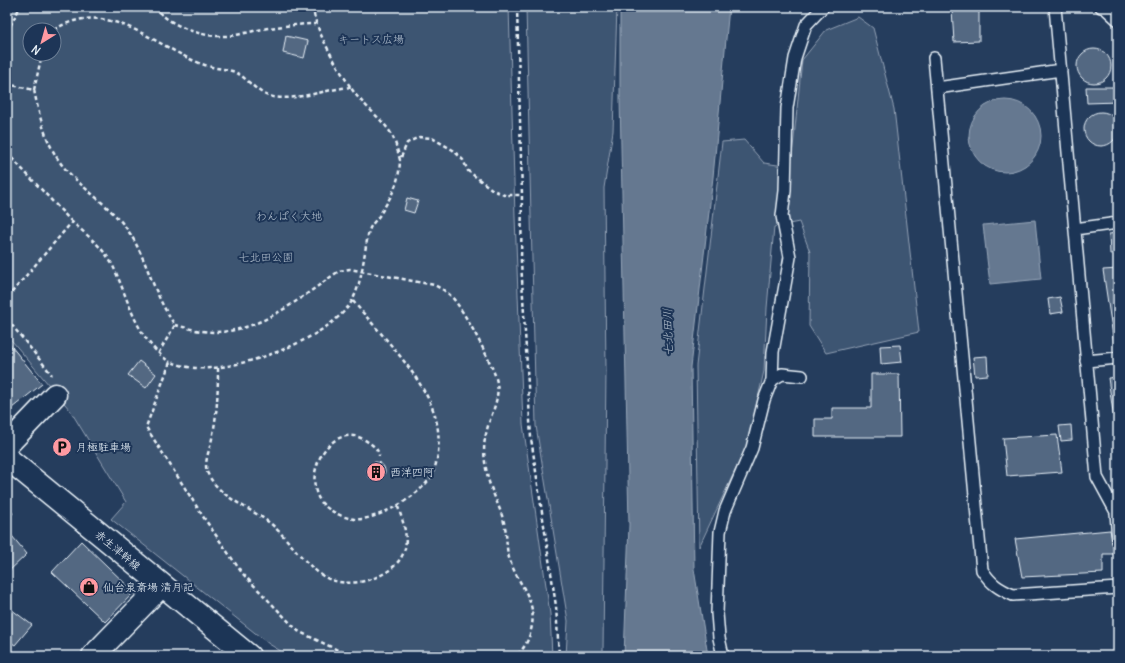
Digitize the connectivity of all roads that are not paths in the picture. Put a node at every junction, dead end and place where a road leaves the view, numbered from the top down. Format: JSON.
{"nodes":[{"id":1,"x":823,"y":7,"type":"edge"},
{"id":2,"x":1055,"y":7,"type":"edge"},
{"id":3,"x":1101,"y":7,"type":"edge"},
{"id":4,"x":1118,"y":20,"type":"edge"},
{"id":5,"x":934,"y":58,"type":"dead end"},
{"id":6,"x":1060,"y":70,"type":"junction"},
{"id":7,"x":937,"y":88,"type":"junction"},
{"id":8,"x":1118,"y":223,"type":"edge"},
{"id":9,"x":1074,"y":229,"type":"junction"},
{"id":10,"x":1118,"y":358,"type":"edge"},
{"id":11,"x":1086,"y":361,"type":"junction"},
{"id":12,"x":802,"y":376,"type":"dead end"},
{"id":13,"x":772,"y":380,"type":"junction"},
{"id":14,"x":56,"y":395,"type":"road end"},
{"id":15,"x":7,"y":445,"type":"edge"},
{"id":16,"x":7,"y":458,"type":"edge"},
{"id":17,"x":1117,"y":512,"type":"edge"},
{"id":18,"x":1118,"y":542,"type":"edge"},
{"id":19,"x":161,"y":586,"type":"junction"},
{"id":20,"x":1118,"y":588,"type":"edge"},
{"id":21,"x":93,"y":656,"type":"edge"},
{"id":22,"x":249,"y":656,"type":"edge"},
{"id":23,"x":723,"y":656,"type":"edge"}],
"edges":[{"from":1,"to":13,"type":"lane"},
{"from":2,"to":6,"type":"lane"},
{"from":3,"to":4,"type":"lane"},
{"from":5,"to":7,"type":"lane"},
{"from":6,"to":7,"type":"lane"},
{"from":6,"to":9,"type":"lane"},
{"from":7,"to":20,"type":"lane"},
{"from":8,"to":9,"type":"lane"},
{"from":9,"to":11,"type":"lane"},
{"from":10,"to":11,"type":"lane"},
{"from":11,"to":17,"type":"lane"},
{"from":12,"to":13,"type":"lane"},
{"from":13,"to":23,"type":"lane"},
{"from":14,"to":15,"type":"street"},
{"from":16,"to":19,"type":"street","name":"赤生津幹線"},
{"from":17,"to":18,"type":"lane"},
{"from":19,"to":21,"type":"street"},
{"from":19,"to":22,"type":"street","name":"赤生津幹線"}]}
